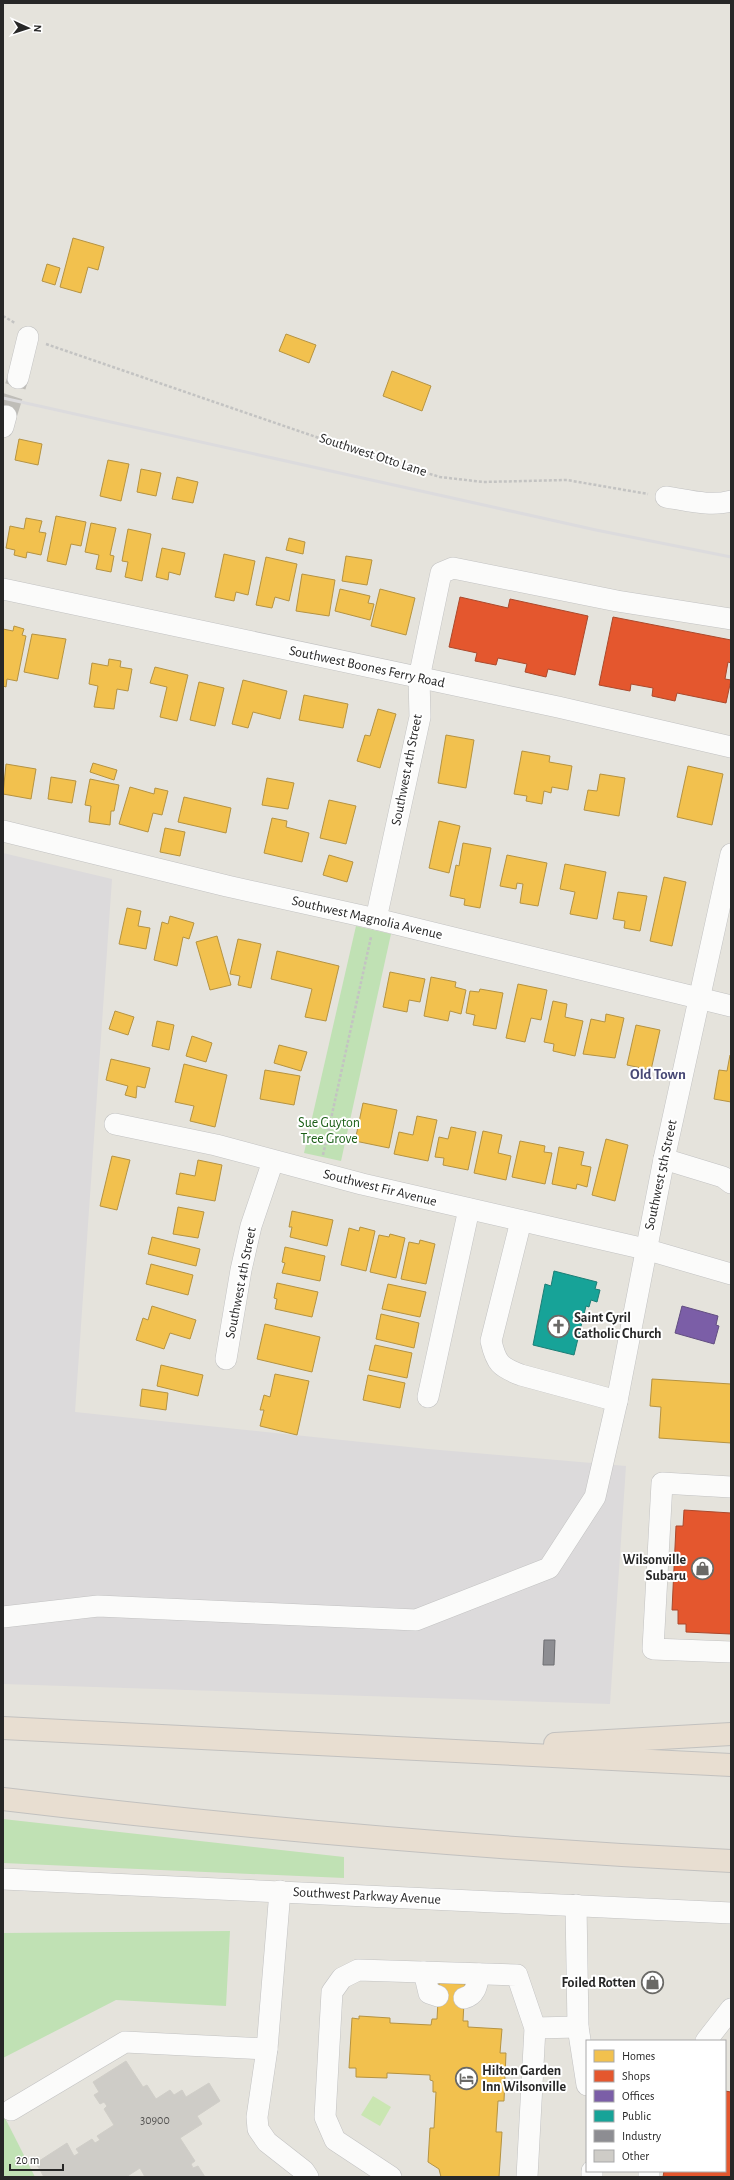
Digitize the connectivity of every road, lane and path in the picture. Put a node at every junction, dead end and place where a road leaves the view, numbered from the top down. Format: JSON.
{"nodes":[{"id":1,"x":28,"y":337,"type":"joint"},
{"id":2,"x":18,"y":378,"type":"tunnel mouth"},
{"id":3,"x":666,"y":497,"type":"joint"},
{"id":4,"x":731,"y":501,"type":"edge"},
{"id":5,"x":3,"y":589,"type":"edge"},
{"id":6,"x":731,"y":619,"type":"edge"},
{"id":7,"x":419,"y":678,"type":"junction"},
{"id":8,"x":731,"y":747,"type":"edge"},
{"id":9,"x":3,"y":831,"type":"edge"},
{"id":10,"x":731,"y":854,"type":"edge"},
{"id":11,"x":376,"y":919,"type":"junction"},
{"id":12,"x":700,"y":997,"type":"junction"},
{"id":13,"x":731,"y":1006,"type":"edge"},
{"id":14,"x":115,"y":1124,"type":"dead end"},
{"id":15,"x":664,"y":1159,"type":"junction"},
{"id":16,"x":274,"y":1161,"type":"junction"},
{"id":17,"x":320,"y":1173,"type":"junction"},
{"id":18,"x":731,"y":1183,"type":"edge"},
{"id":19,"x":469,"y":1209,"type":"junction"},
{"id":20,"x":521,"y":1221,"type":"junction"},
{"id":21,"x":646,"y":1249,"type":"junction"},
{"id":22,"x":731,"y":1274,"type":"edge"},
{"id":23,"x":226,"y":1359,"type":"dead end"},
{"id":24,"x":428,"y":1397,"type":"dead end"},
{"id":25,"x":617,"y":1401,"type":"junction"},
{"id":26,"x":731,"y":1487,"type":"edge"},
{"id":27,"x":3,"y":1617,"type":"edge"},
{"id":28,"x":731,"y":1652,"type":"edge"},
{"id":29,"x":3,"y":1728,"type":"edge"},
{"id":30,"x":731,"y":1734,"type":"edge"},
{"id":31,"x":448,"y":1750,"type":"junction"},
{"id":32,"x":731,"y":1765,"type":"edge"},
{"id":33,"x":3,"y":1799,"type":"edge"},
{"id":34,"x":731,"y":1861,"type":"edge"},
{"id":35,"x":3,"y":1879,"type":"edge"},
{"id":36,"x":280,"y":1891,"type":"junction"},
{"id":37,"x":576,"y":1905,"type":"junction"},
{"id":38,"x":731,"y":1913,"type":"edge"},
{"id":39,"x":424,"y":1972,"type":"junction"},
{"id":40,"x":479,"y":1974,"type":"junction"},
{"id":41,"x":438,"y":1996,"type":"dead end"},
{"id":42,"x":464,"y":1998,"type":"dead end"},
{"id":43,"x":731,"y":2009,"type":"edge"},
{"id":44,"x":578,"y":2027,"type":"junction"},
{"id":45,"x":535,"y":2028,"type":"junction"},
{"id":46,"x":707,"y":2040,"type":"edge"},
{"id":47,"x":267,"y":2049,"type":"junction"},
{"id":48,"x":586,"y":2079,"type":"edge"},
{"id":49,"x":10,"y":2110,"type":"dead end"},
{"id":50,"x":308,"y":2177,"type":"edge"},
{"id":51,"x":391,"y":2177,"type":"edge"},
{"id":52,"x":528,"y":2177,"type":"edge"}],
"edges":[{"from":1,"to":2,"type":"street"},
{"from":1,"to":3,"type":"path","name":"Southwest Otto Lane"},
{"from":3,"to":4,"type":"street"},
{"from":5,"to":7,"type":"street","name":"Southwest Boones Ferry Road"},
{"from":6,"to":7,"type":"street","name":"Southwest 4th Street"},
{"from":7,"to":8,"type":"street","name":"Southwest Boones Ferry Road"},
{"from":7,"to":11,"type":"street","name":"Southwest 4th Street"},
{"from":9,"to":11,"type":"street","name":"Southwest Magnolia Avenue"},
{"from":10,"to":12,"type":"street","name":"Southwest 5th Street"},
{"from":11,"to":12,"type":"street","name":"Southwest Magnolia Avenue"},
{"from":11,"to":17,"type":"path"},
{"from":12,"to":13,"type":"street","name":"Southwest Magnolia Avenue"},
{"from":12,"to":15,"type":"street","name":"Southwest 5th Street"},
{"from":14,"to":16,"type":"street","name":"Southwest Fir Avenue"},
{"from":15,"to":18,"type":"street"},
{"from":15,"to":21,"type":"street","name":"Southwest 5th Street"},
{"from":16,"to":17,"type":"street","name":"Southwest Fir Avenue"},
{"from":16,"to":23,"type":"street","name":"Southwest 4th Street"},
{"from":17,"to":19,"type":"street","name":"Southwest Fir Avenue"},
{"from":19,"to":20,"type":"street","name":"Southwest Fir Avenue"},
{"from":19,"to":24,"type":"street"},
{"from":20,"to":21,"type":"street","name":"Southwest Fir Avenue"},
{"from":20,"to":25,"type":"street"},
{"from":21,"to":22,"type":"street","name":"Southwest Fir Avenue"},
{"from":21,"to":25,"type":"street","name":"Southwest 5th Street"},
{"from":25,"to":27,"type":"street","name":"Southwest 5th Street"},
{"from":26,"to":28,"type":"street"},
{"from":29,"to":31,"type":"highway"},
{"from":30,"to":31,"type":"highway"},
{"from":31,"to":32,"type":"highway"},
{"from":33,"to":34,"type":"highway"},
{"from":35,"to":36,"type":"street","name":"Southwest Parkway Avenue"},
{"from":36,"to":37,"type":"street","name":"Southwest Parkway Avenue"},
{"from":36,"to":47,"type":"street"},
{"from":37,"to":38,"type":"street","name":"Southwest Parkway Avenue"},
{"from":37,"to":44,"type":"street"},
{"from":39,"to":40,"type":"street"},
{"from":39,"to":41,"type":"street"},
{"from":39,"to":51,"type":"street"},
{"from":40,"to":42,"type":"street"},
{"from":40,"to":45,"type":"street"},
{"from":43,"to":46,"type":"street"},
{"from":44,"to":45,"type":"street"},
{"from":44,"to":48,"type":"street"},
{"from":45,"to":52,"type":"street"},
{"from":47,"to":49,"type":"street"},
{"from":47,"to":50,"type":"street"}]}
